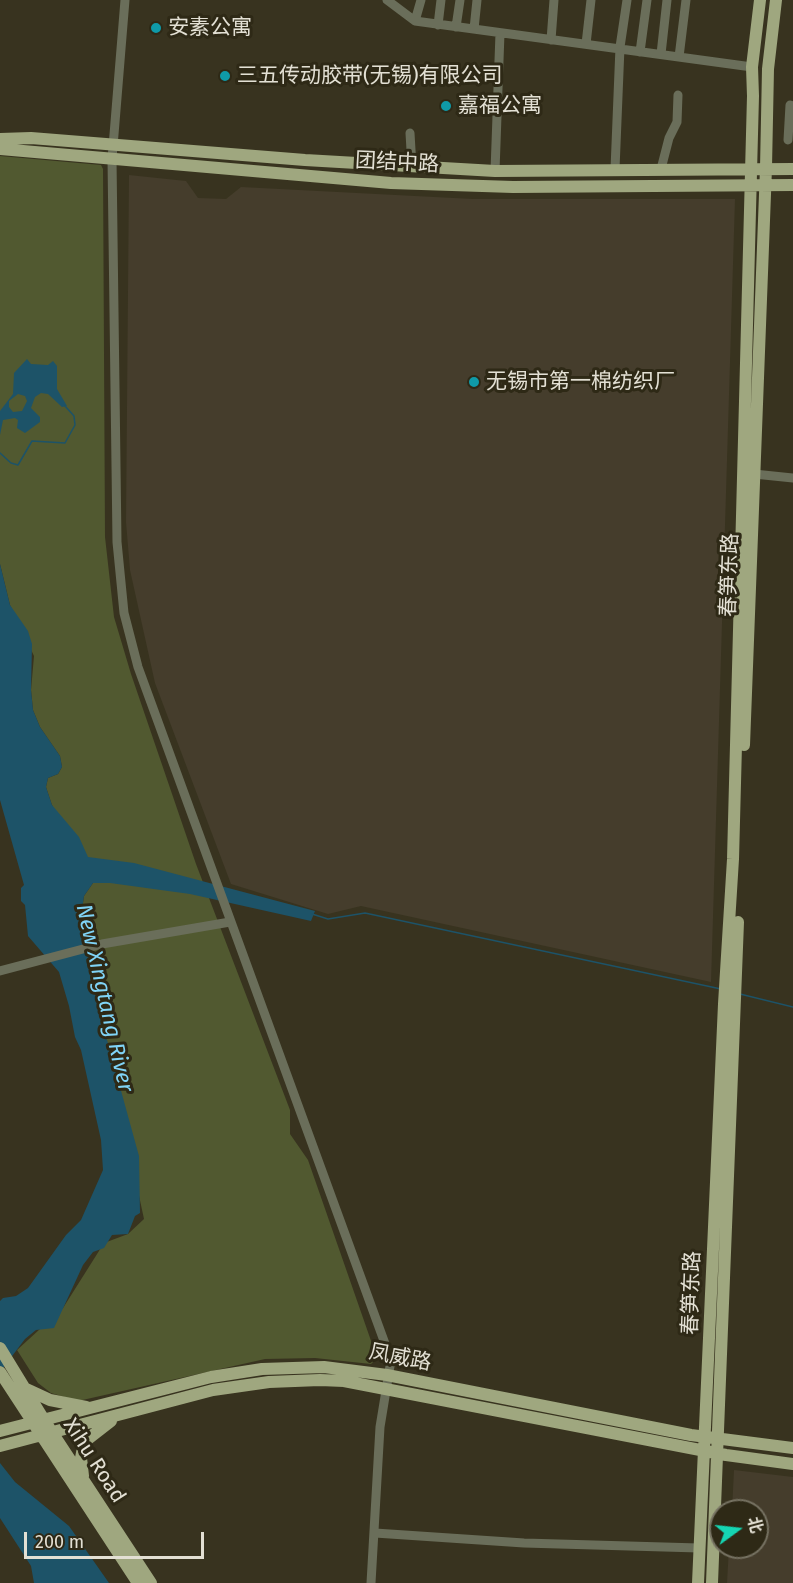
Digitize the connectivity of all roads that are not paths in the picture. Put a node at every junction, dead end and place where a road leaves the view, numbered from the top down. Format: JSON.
{"nodes":[{"id":1,"x":125,"y":0,"type":"edge"},
{"id":2,"x":387,"y":0,"type":"edge"},
{"id":3,"x":421,"y":0,"type":"edge"},
{"id":4,"x":441,"y":0,"type":"edge"},
{"id":5,"x":460,"y":0,"type":"edge"},
{"id":6,"x":477,"y":0,"type":"edge"},
{"id":7,"x":554,"y":0,"type":"edge"},
{"id":8,"x":591,"y":0,"type":"edge"},
{"id":9,"x":627,"y":0,"type":"edge"},
{"id":10,"x":647,"y":0,"type":"edge"},
{"id":11,"x":667,"y":0,"type":"edge"},
{"id":12,"x":686,"y":0,"type":"edge"},
{"id":13,"x":760,"y":0,"type":"edge"},
{"id":14,"x":776,"y":0,"type":"edge"},
{"id":15,"x":415,"y":21,"type":"junction"},
{"id":16,"x":438,"y":25,"type":"junction"},
{"id":17,"x":456,"y":27,"type":"junction"},
{"id":18,"x":474,"y":29,"type":"junction"},
{"id":19,"x":500,"y":33,"type":"junction"},
{"id":20,"x":551,"y":40,"type":"junction"},
{"id":21,"x":586,"y":44,"type":"junction"},
{"id":22,"x":621,"y":49,"type":"junction"},
{"id":23,"x":640,"y":52,"type":"junction"},
{"id":24,"x":661,"y":54,"type":"junction"},
{"id":25,"x":679,"y":57,"type":"junction"},
{"id":26,"x":752,"y":67,"type":"junction"},
{"id":27,"x":678,"y":95,"type":"dead end"},
{"id":28,"x":793,"y":106,"type":"edge"},
{"id":29,"x":411,"y":133,"type":"dead end"},
{"id":30,"x":0,"y":139,"type":"edge"},
{"id":31,"x":788,"y":140,"type":"dead end"},
{"id":32,"x":113,"y":145,"type":"junction"},
{"id":33,"x":0,"y":149,"type":"edge"},
{"id":34,"x":112,"y":159,"type":"junction"},
{"id":35,"x":412,"y":167,"type":"junction"},
{"id":36,"x":750,"y":167,"type":"junction"},
{"id":37,"x":766,"y":168,"type":"junction"},
{"id":38,"x":615,"y":169,"type":"junction"},
{"id":39,"x":661,"y":169,"type":"junction"},
{"id":40,"x":793,"y":169,"type":"edge"},
{"id":41,"x":495,"y":171,"type":"junction"},
{"id":42,"x":750,"y":185,"type":"junction"},
{"id":43,"x":765,"y":185,"type":"junction"},
{"id":44,"x":793,"y":185,"type":"edge"},
{"id":45,"x":754,"y":474,"type":"junction"},
{"id":46,"x":793,"y":478,"type":"edge"},
{"id":47,"x":230,"y":922,"type":"junction"},
{"id":48,"x":0,"y":971,"type":"edge"},
{"id":49,"x":731,"y":984,"type":"junction"},
{"id":50,"x":0,"y":1348,"type":"edge"},
{"id":51,"x":0,"y":1372,"type":"edge"},
{"id":52,"x":387,"y":1375,"type":"junction"},
{"id":53,"x":24,"y":1388,"type":"junction"},
{"id":54,"x":385,"y":1389,"type":"junction"},
{"id":55,"x":96,"y":1407,"type":"junction"},
{"id":56,"x":122,"y":1414,"type":"junction"},
{"id":57,"x":38,"y":1422,"type":"junction"},
{"id":58,"x":1,"y":1431,"type":"edge"},
{"id":59,"x":46,"y":1434,"type":"junction"},
{"id":60,"x":712,"y":1438,"type":"junction"},
{"id":61,"x":4,"y":1445,"type":"edge"},
{"id":62,"x":793,"y":1448,"type":"edge"},
{"id":63,"x":711,"y":1452,"type":"junction"},
{"id":64,"x":793,"y":1464,"type":"edge"},
{"id":65,"x":84,"y":1481,"type":"junction"},
{"id":66,"x":375,"y":1533,"type":"junction"},
{"id":67,"x":699,"y":1548,"type":"junction"},
{"id":68,"x":138,"y":1583,"type":"edge"},
{"id":69,"x":152,"y":1583,"type":"edge"},
{"id":70,"x":371,"y":1583,"type":"edge"},
{"id":71,"x":698,"y":1583,"type":"edge"},
{"id":72,"x":712,"y":1583,"type":"edge"}],
"edges":[{"from":1,"to":32,"type":"street"},
{"from":2,"to":15,"type":"street"},
{"from":3,"to":15,"type":"street"},
{"from":4,"to":16,"type":"street"},
{"from":5,"to":17,"type":"street"},
{"from":6,"to":18,"type":"street"},
{"from":7,"to":20,"type":"street"},
{"from":8,"to":21,"type":"street"},
{"from":9,"to":22,"type":"street"},
{"from":10,"to":23,"type":"street"},
{"from":11,"to":24,"type":"street"},
{"from":12,"to":25,"type":"street"},
{"from":13,"to":26,"type":"main road","name":"春笋东路"},
{"from":14,"to":37,"type":"main road","name":"春笋东路"},
{"from":15,"to":16,"type":"street"},
{"from":16,"to":17,"type":"street"},
{"from":17,"to":18,"type":"street"},
{"from":18,"to":19,"type":"street"},
{"from":19,"to":20,"type":"street"},
{"from":19,"to":41,"type":"street"},
{"from":20,"to":21,"type":"street"},
{"from":21,"to":22,"type":"street"},
{"from":22,"to":23,"type":"street"},
{"from":22,"to":38,"type":"street"},
{"from":23,"to":24,"type":"street"},
{"from":24,"to":25,"type":"street"},
{"from":25,"to":26,"type":"street"},
{"from":26,"to":36,"type":"main road","name":"春笋东路"},
{"from":27,"to":39,"type":"street"},
{"from":28,"to":31,"type":"street"},
{"from":29,"to":35,"type":"street"},
{"from":30,"to":32,"type":"main road","name":"团结中路"},
{"from":32,"to":34,"type":"street"},
{"from":32,"to":35,"type":"main road","name":"团结中路"},
{"from":33,"to":34,"type":"main road","name":"团结中路"},
{"from":34,"to":42,"type":"main road","name":"团结中路"},
{"from":34,"to":47,"type":"street"},
{"from":35,"to":41,"type":"main road","name":"团结中路"},
{"from":36,"to":37,"type":"main road","name":"团结中路"},
{"from":36,"to":39,"type":"main road","name":"团结中路"},
{"from":36,"to":42,"type":"main road","name":"春笋东路"},
{"from":37,"to":40,"type":"main road","name":"团结中路"},
{"from":37,"to":43,"type":"main road","name":"春笋东路"},
{"from":38,"to":39,"type":"main road","name":"团结中路"},
{"from":38,"to":41,"type":"main road","name":"团结中路"},
{"from":42,"to":43,"type":"main road","name":"团结中路"},
{"from":42,"to":49,"type":"main road","name":"春笋东路"},
{"from":43,"to":44,"type":"main road","name":"团结中路"},
{"from":43,"to":45,"type":"main road","name":"春笋东路"},
{"from":45,"to":46,"type":"street"},
{"from":45,"to":49,"type":"main road","name":"春笋东路"},
{"from":47,"to":48,"type":"street"},
{"from":47,"to":52,"type":"street"},
{"from":49,"to":60,"type":"main road","name":"春笋东路"},
{"from":50,"to":53,"type":"main road"},
{"from":51,"to":57,"type":"main road"},
{"from":52,"to":54,"type":"street"},
{"from":52,"to":55,"type":"main road","name":"凤威路"},
{"from":52,"to":60,"type":"main road","name":"凤威路"},
{"from":53,"to":55,"type":"main road"},
{"from":53,"to":57,"type":"main road"},
{"from":54,"to":56,"type":"main road","name":"凤威路"},
{"from":54,"to":63,"type":"main road","name":"凤威路"},
{"from":54,"to":66,"type":"street"},
{"from":55,"to":57,"type":"main road","name":"凤威路"},
{"from":56,"to":59,"type":"main road","name":"凤威路"},
{"from":56,"to":65,"type":"main road"},
{"from":57,"to":58,"type":"main road","name":"凤威路"},
{"from":57,"to":59,"type":"main road"},
{"from":59,"to":61,"type":"main road","name":"凤威路"},
{"from":59,"to":65,"type":"main road","name":"Xihu Road"},
{"from":59,"to":68,"type":"main road","name":"Xihu Road"},
{"from":60,"to":62,"type":"main road","name":"凤威路"},
{"from":60,"to":63,"type":"main road","name":"春笋东路"},
{"from":63,"to":64,"type":"main road","name":"凤威路"},
{"from":63,"to":67,"type":"main road","name":"春笋东路"},
{"from":63,"to":72,"type":"main road","name":"春笋东路"},
{"from":65,"to":69,"type":"main road","name":"Xihu Road"},
{"from":66,"to":67,"type":"street"},
{"from":66,"to":70,"type":"street"},
{"from":67,"to":71,"type":"main road","name":"春笋东路"}]}
